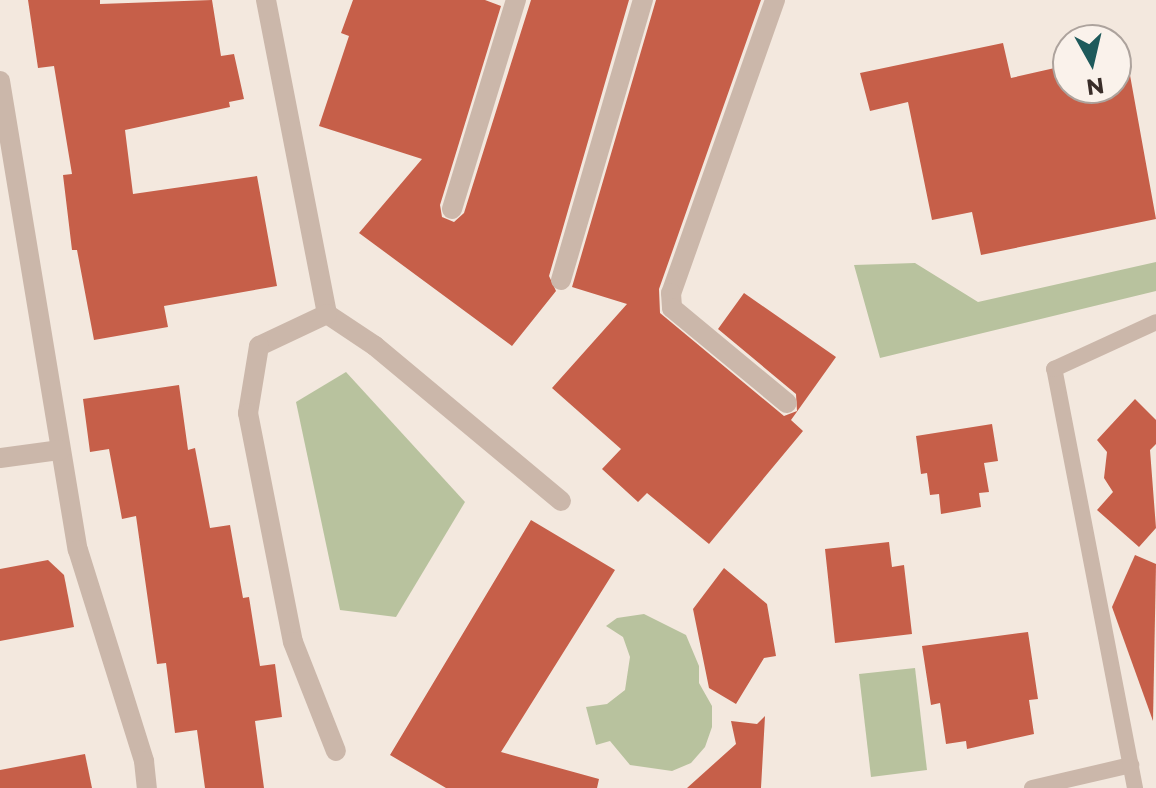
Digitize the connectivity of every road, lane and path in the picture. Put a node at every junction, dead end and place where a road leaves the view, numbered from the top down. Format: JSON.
{"nodes":[{"id":1,"x":266,"y":0,"type":"edge"},
{"id":2,"x":516,"y":0,"type":"edge"},
{"id":3,"x":643,"y":0,"type":"edge"},
{"id":4,"x":775,"y":0,"type":"edge"},
{"id":5,"x":0,"y":81,"type":"edge"},
{"id":6,"x":452,"y":209,"type":"dead end"},
{"id":7,"x":561,"y":280,"type":"dead end"},
{"id":8,"x":327,"y":314,"type":"junction"},
{"id":9,"x":1156,"y":322,"type":"edge"},
{"id":10,"x":787,"y":403,"type":"dead end"},
{"id":11,"x":60,"y":450,"type":"junction"},
{"id":12,"x":0,"y":458,"type":"edge"},
{"id":13,"x":561,"y":501,"type":"dead end"},
{"id":14,"x":336,"y":751,"type":"dead end"},
{"id":15,"x":1131,"y":765,"type":"junction"},
{"id":16,"x":147,"y":788,"type":"edge"},
{"id":17,"x":1032,"y":788,"type":"edge"},
{"id":18,"x":1135,"y":788,"type":"edge"}],
"edges":[{"from":1,"to":8,"type":"street"},
{"from":2,"to":6,"type":"street"},
{"from":3,"to":7,"type":"street"},
{"from":4,"to":10,"type":"street"},
{"from":5,"to":11,"type":"street"},
{"from":8,"to":13,"type":"street"},
{"from":8,"to":14,"type":"street"},
{"from":9,"to":15,"type":"lane"},
{"from":11,"to":12,"type":"street"},
{"from":11,"to":16,"type":"street"},
{"from":15,"to":17,"type":"lane"},
{"from":15,"to":18,"type":"lane"}]}
